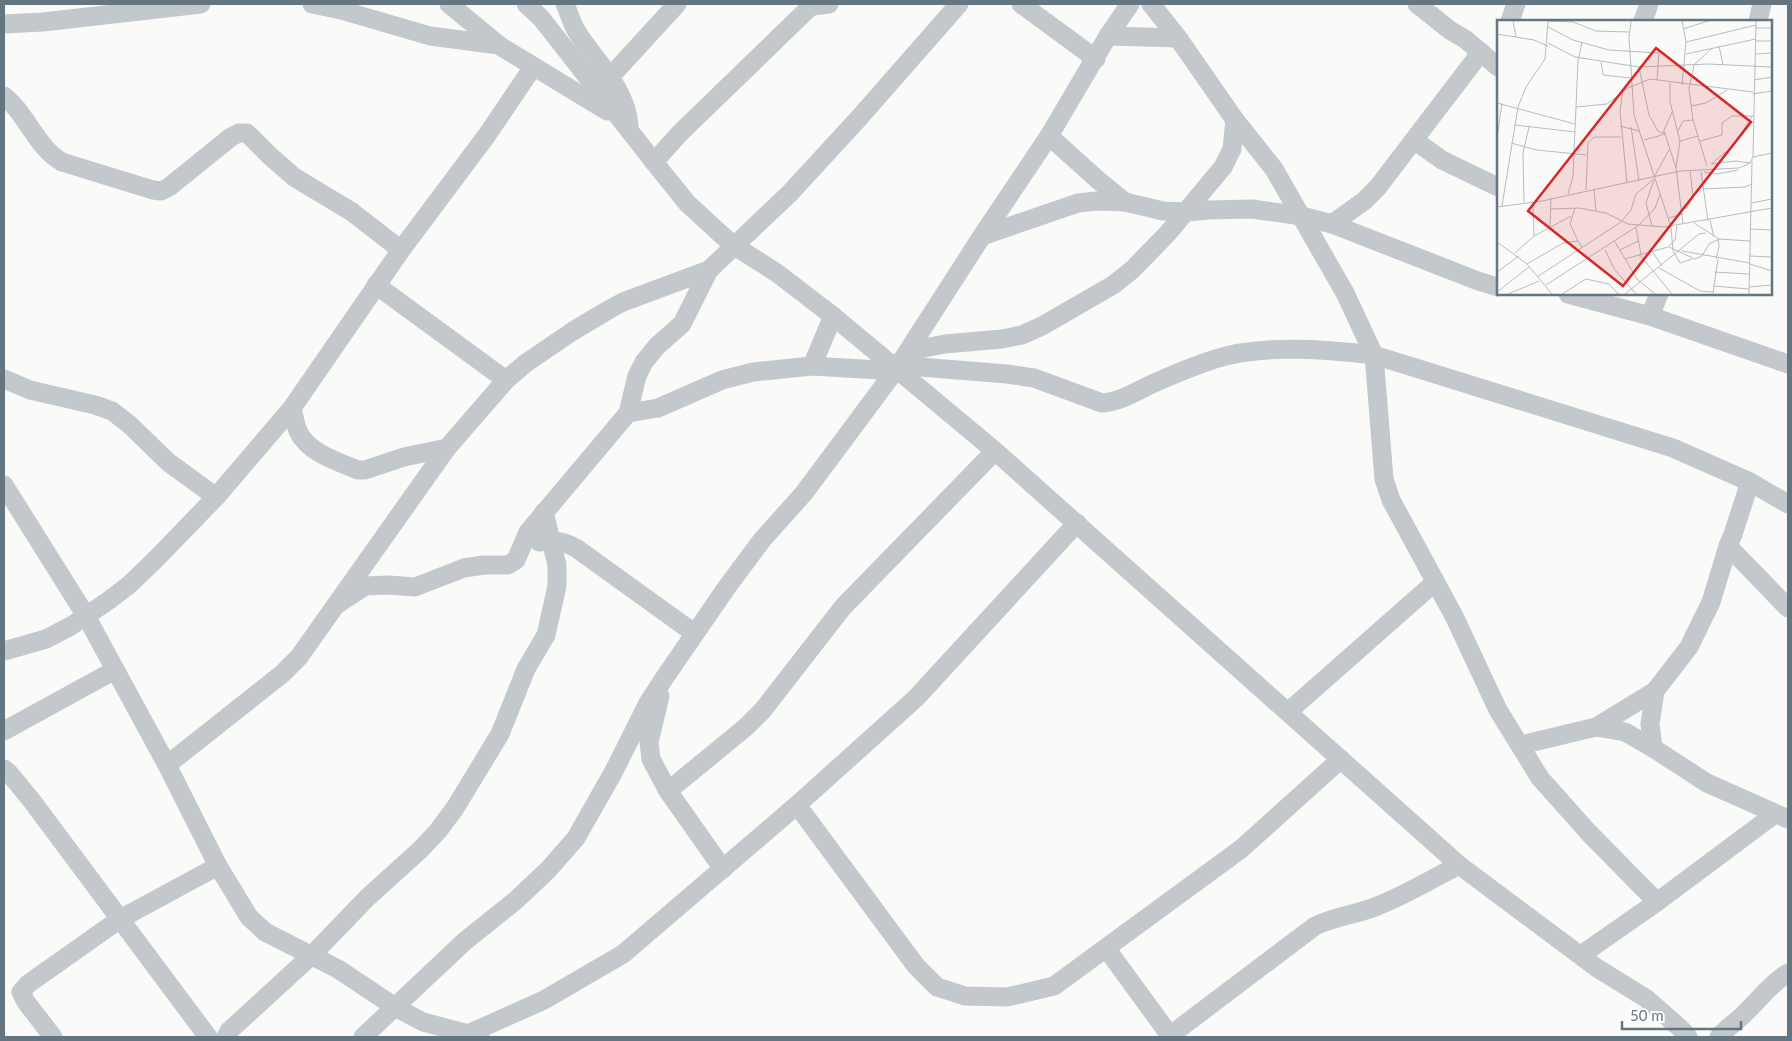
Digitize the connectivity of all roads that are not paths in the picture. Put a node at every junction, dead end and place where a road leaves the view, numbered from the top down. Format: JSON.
{"nodes":[{"id":1,"x":201,"y":4,"type":"edge"},
{"id":2,"x":312,"y":4,"type":"edge"},
{"id":3,"x":449,"y":4,"type":"edge"},
{"id":4,"x":526,"y":4,"type":"edge"},
{"id":5,"x":565,"y":4,"type":"edge"},
{"id":6,"x":677,"y":4,"type":"edge"},
{"id":7,"x":829,"y":4,"type":"edge"},
{"id":8,"x":959,"y":4,"type":"edge"},
{"id":9,"x":1021,"y":4,"type":"edge"},
{"id":10,"x":1130,"y":4,"type":"edge"},
{"id":11,"x":1151,"y":4,"type":"edge"},
{"id":12,"x":1416,"y":4,"type":"edge"},
{"id":13,"x":1516,"y":4,"type":"edge"},
{"id":14,"x":1650,"y":4,"type":"edge"},
{"id":15,"x":1762,"y":4,"type":"edge"},
{"id":16,"x":1510,"y":20,"type":"edge"},
{"id":17,"x":1642,"y":20,"type":"edge"},
{"id":18,"x":1758,"y":20,"type":"edge"},
{"id":19,"x":4,"y":24,"type":"edge"},
{"id":20,"x":1108,"y":36,"type":"junction"},
{"id":21,"x":1178,"y":38,"type":"junction"},
{"id":22,"x":500,"y":46,"type":"junction"},
{"id":23,"x":1096,"y":58,"type":"junction"},
{"id":24,"x":1493,"y":60,"type":"edge"},
{"id":25,"x":533,"y":67,"type":"junction"},
{"id":26,"x":610,"y":77,"type":"junction"},
{"id":27,"x":4,"y":96,"type":"edge"},
{"id":28,"x":1235,"y":120,"type":"junction"},
{"id":29,"x":624,"y":126,"type":"junction"},
{"id":30,"x":1049,"y":136,"type":"junction"},
{"id":31,"x":1414,"y":140,"type":"junction"},
{"id":32,"x":654,"y":162,"type":"junction"},
{"id":33,"x":1497,"y":187,"type":"edge"},
{"id":34,"x":1125,"y":202,"type":"junction"},
{"id":35,"x":1187,"y":212,"type":"junction"},
{"id":36,"x":1302,"y":216,"type":"junction"},
{"id":37,"x":1332,"y":224,"type":"junction"},
{"id":38,"x":982,"y":236,"type":"junction"},
{"id":39,"x":733,"y":245,"type":"junction"},
{"id":40,"x":401,"y":250,"type":"junction"},
{"id":41,"x":709,"y":270,"type":"junction"},
{"id":42,"x":376,"y":285,"type":"junction"},
{"id":43,"x":1497,"y":287,"type":"edge"},
{"id":44,"x":1572,"y":295,"type":"edge"},
{"id":45,"x":1660,"y":295,"type":"edge"},
{"id":46,"x":833,"y":316,"type":"junction"},
{"id":47,"x":1650,"y":316,"type":"junction"},
{"id":48,"x":1374,"y":355,"type":"junction"},
{"id":49,"x":900,"y":360,"type":"junction"},
{"id":50,"x":1788,"y":364,"type":"edge"},
{"id":51,"x":812,"y":366,"type":"junction"},
{"id":52,"x":4,"y":379,"type":"edge"},
{"id":53,"x":506,"y":380,"type":"junction"},
{"id":54,"x":292,"y":408,"type":"junction"},
{"id":55,"x":628,"y":413,"type":"junction"},
{"id":56,"x":447,"y":448,"type":"junction"},
{"id":57,"x":995,"y":451,"type":"junction"},
{"id":58,"x":1750,"y":482,"type":"junction"},
{"id":59,"x":4,"y":485,"type":"edge"},
{"id":60,"x":216,"y":497,"type":"junction"},
{"id":61,"x":1788,"y":504,"type":"edge"},
{"id":62,"x":544,"y":512,"type":"junction"},
{"id":63,"x":1077,"y":523,"type":"junction"},
{"id":64,"x":551,"y":540,"type":"junction"},
{"id":65,"x":521,"y":545,"type":"junction"},
{"id":66,"x":1728,"y":546,"type":"junction"},
{"id":67,"x":1434,"y":583,"type":"junction"},
{"id":68,"x":336,"y":606,"type":"junction"},
{"id":69,"x":1788,"y":608,"type":"edge"},
{"id":70,"x":86,"y":616,"type":"junction"},
{"id":71,"x":694,"y":634,"type":"junction"},
{"id":72,"x":4,"y":652,"type":"edge"},
{"id":73,"x":115,"y":670,"type":"junction"},
{"id":74,"x":665,"y":677,"type":"junction"},
{"id":75,"x":1655,"y":691,"type":"junction"},
{"id":76,"x":1289,"y":711,"type":"junction"},
{"id":77,"x":1596,"y":727,"type":"junction"},
{"id":78,"x":4,"y":731,"type":"edge"},
{"id":79,"x":1521,"y":745,"type":"junction"},
{"id":80,"x":1653,"y":748,"type":"junction"},
{"id":81,"x":1341,"y":759,"type":"junction"},
{"id":82,"x":166,"y":765,"type":"junction"},
{"id":83,"x":6,"y":771,"type":"edge"},
{"id":84,"x":668,"y":791,"type":"junction"},
{"id":85,"x":797,"y":805,"type":"junction"},
{"id":86,"x":1782,"y":816,"type":"edge"},
{"id":87,"x":1460,"y":865,"type":"junction"},
{"id":88,"x":218,"y":866,"type":"junction"},
{"id":89,"x":723,"y":870,"type":"junction"},
{"id":90,"x":1656,"y":902,"type":"junction"},
{"id":91,"x":120,"y":919,"type":"junction"},
{"id":92,"x":335,"y":932,"type":"junction"},
{"id":93,"x":1106,"y":948,"type":"junction"},
{"id":94,"x":312,"y":955,"type":"junction"},
{"id":95,"x":1582,"y":955,"type":"junction"},
{"id":96,"x":338,"y":969,"type":"junction"},
{"id":97,"x":1788,"y":973,"type":"edge"},
{"id":98,"x":395,"y":1008,"type":"junction"},
{"id":99,"x":474,"y":1036,"type":"edge"},
{"id":100,"x":54,"y":1037,"type":"edge"},
{"id":101,"x":208,"y":1037,"type":"edge"},
{"id":102,"x":226,"y":1037,"type":"edge"},
{"id":103,"x":363,"y":1037,"type":"edge"},
{"id":104,"x":1170,"y":1037,"type":"edge"},
{"id":105,"x":1688,"y":1037,"type":"edge"},
{"id":106,"x":1719,"y":1037,"type":"edge"}],
"edges":[{"from":1,"to":19,"type":"street"},
{"from":2,"to":22,"type":"street"},
{"from":3,"to":22,"type":"street"},
{"from":4,"to":29,"type":"street"},
{"from":5,"to":26,"type":"street"},
{"from":6,"to":26,"type":"street"},
{"from":7,"to":32,"type":"street"},
{"from":8,"to":39,"type":"street"},
{"from":9,"to":23,"type":"street"},
{"from":10,"to":20,"type":"street"},
{"from":11,"to":21,"type":"street"},
{"from":12,"to":24,"type":"street"},
{"from":13,"to":16,"type":"street"},
{"from":14,"to":17,"type":"street"},
{"from":15,"to":18,"type":"street"},
{"from":20,"to":21,"type":"street"},
{"from":20,"to":23,"type":"street"},
{"from":21,"to":28,"type":"street"},
{"from":22,"to":25,"type":"street"},
{"from":23,"to":30,"type":"street"},
{"from":24,"to":31,"type":"street"},
{"from":25,"to":29,"type":"street"},
{"from":25,"to":40,"type":"street"},
{"from":26,"to":29,"type":"street"},
{"from":27,"to":40,"type":"street"},
{"from":28,"to":35,"type":"street"},
{"from":28,"to":36,"type":"street"},
{"from":29,"to":32,"type":"street"},
{"from":30,"to":34,"type":"street"},
{"from":30,"to":38,"type":"street"},
{"from":31,"to":33,"type":"street"},
{"from":31,"to":37,"type":"street"},
{"from":32,"to":39,"type":"street"},
{"from":34,"to":35,"type":"street"},
{"from":34,"to":38,"type":"street"},
{"from":35,"to":36,"type":"street"},
{"from":35,"to":49,"type":"street"},
{"from":36,"to":37,"type":"street"},
{"from":36,"to":48,"type":"street"},
{"from":37,"to":43,"type":"street"},
{"from":38,"to":49,"type":"street"},
{"from":39,"to":41,"type":"street"},
{"from":39,"to":46,"type":"street"},
{"from":40,"to":42,"type":"street"},
{"from":41,"to":53,"type":"street"},
{"from":41,"to":55,"type":"street"},
{"from":42,"to":53,"type":"street"},
{"from":42,"to":54,"type":"street"},
{"from":44,"to":47,"type":"street"},
{"from":45,"to":47,"type":"street"},
{"from":46,"to":49,"type":"street"},
{"from":46,"to":51,"type":"street"},
{"from":47,"to":50,"type":"street"},
{"from":48,"to":49,"type":"street"},
{"from":48,"to":58,"type":"street"},
{"from":48,"to":67,"type":"street"},
{"from":49,"to":51,"type":"street"},
{"from":49,"to":57,"type":"street"},
{"from":49,"to":71,"type":"street"},
{"from":51,"to":55,"type":"street"},
{"from":52,"to":60,"type":"street"},
{"from":53,"to":56,"type":"street"},
{"from":54,"to":56,"type":"street"},
{"from":54,"to":60,"type":"street"},
{"from":55,"to":62,"type":"street"},
{"from":56,"to":68,"type":"street"},
{"from":57,"to":63,"type":"street"},
{"from":57,"to":84,"type":"street"},
{"from":58,"to":61,"type":"street"},
{"from":58,"to":66,"type":"street"},
{"from":59,"to":70,"type":"street"},
{"from":60,"to":70,"type":"street"},
{"from":62,"to":64,"type":"street"},
{"from":62,"to":65,"type":"street"},
{"from":63,"to":76,"type":"street"},
{"from":63,"to":85,"type":"street"},
{"from":64,"to":65,"type":"street"},
{"from":64,"to":71,"type":"street"},
{"from":64,"to":92,"type":"street"},
{"from":65,"to":68,"type":"street"},
{"from":66,"to":69,"type":"street"},
{"from":66,"to":75,"type":"street"},
{"from":67,"to":76,"type":"street"},
{"from":67,"to":79,"type":"street"},
{"from":68,"to":82,"type":"street"},
{"from":70,"to":72,"type":"street"},
{"from":70,"to":73,"type":"street"},
{"from":71,"to":74,"type":"street"},
{"from":73,"to":78,"type":"street"},
{"from":73,"to":82,"type":"street"},
{"from":74,"to":84,"type":"street"},
{"from":74,"to":98,"type":"street"},
{"from":75,"to":77,"type":"street"},
{"from":75,"to":80,"type":"street"},
{"from":76,"to":81,"type":"street"},
{"from":77,"to":79,"type":"street"},
{"from":77,"to":80,"type":"street"},
{"from":79,"to":90,"type":"street"},
{"from":80,"to":86,"type":"street"},
{"from":81,"to":87,"type":"street"},
{"from":81,"to":93,"type":"street"},
{"from":82,"to":88,"type":"street"},
{"from":83,"to":91,"type":"street"},
{"from":84,"to":89,"type":"street"},
{"from":85,"to":89,"type":"street"},
{"from":85,"to":93,"type":"street"},
{"from":86,"to":90,"type":"street"},
{"from":87,"to":95,"type":"street"},
{"from":87,"to":104,"type":"street"},
{"from":88,"to":91,"type":"street"},
{"from":88,"to":94,"type":"street"},
{"from":89,"to":99,"type":"street"},
{"from":90,"to":95,"type":"street"},
{"from":91,"to":100,"type":"street"},
{"from":91,"to":101,"type":"street"},
{"from":92,"to":94,"type":"street"},
{"from":92,"to":96,"type":"street"},
{"from":93,"to":104,"type":"street"},
{"from":94,"to":96,"type":"street"},
{"from":94,"to":102,"type":"street"},
{"from":95,"to":105,"type":"street"},
{"from":96,"to":98,"type":"street"},
{"from":97,"to":106,"type":"street"},
{"from":98,"to":99,"type":"street"},
{"from":98,"to":103,"type":"street"}]}
